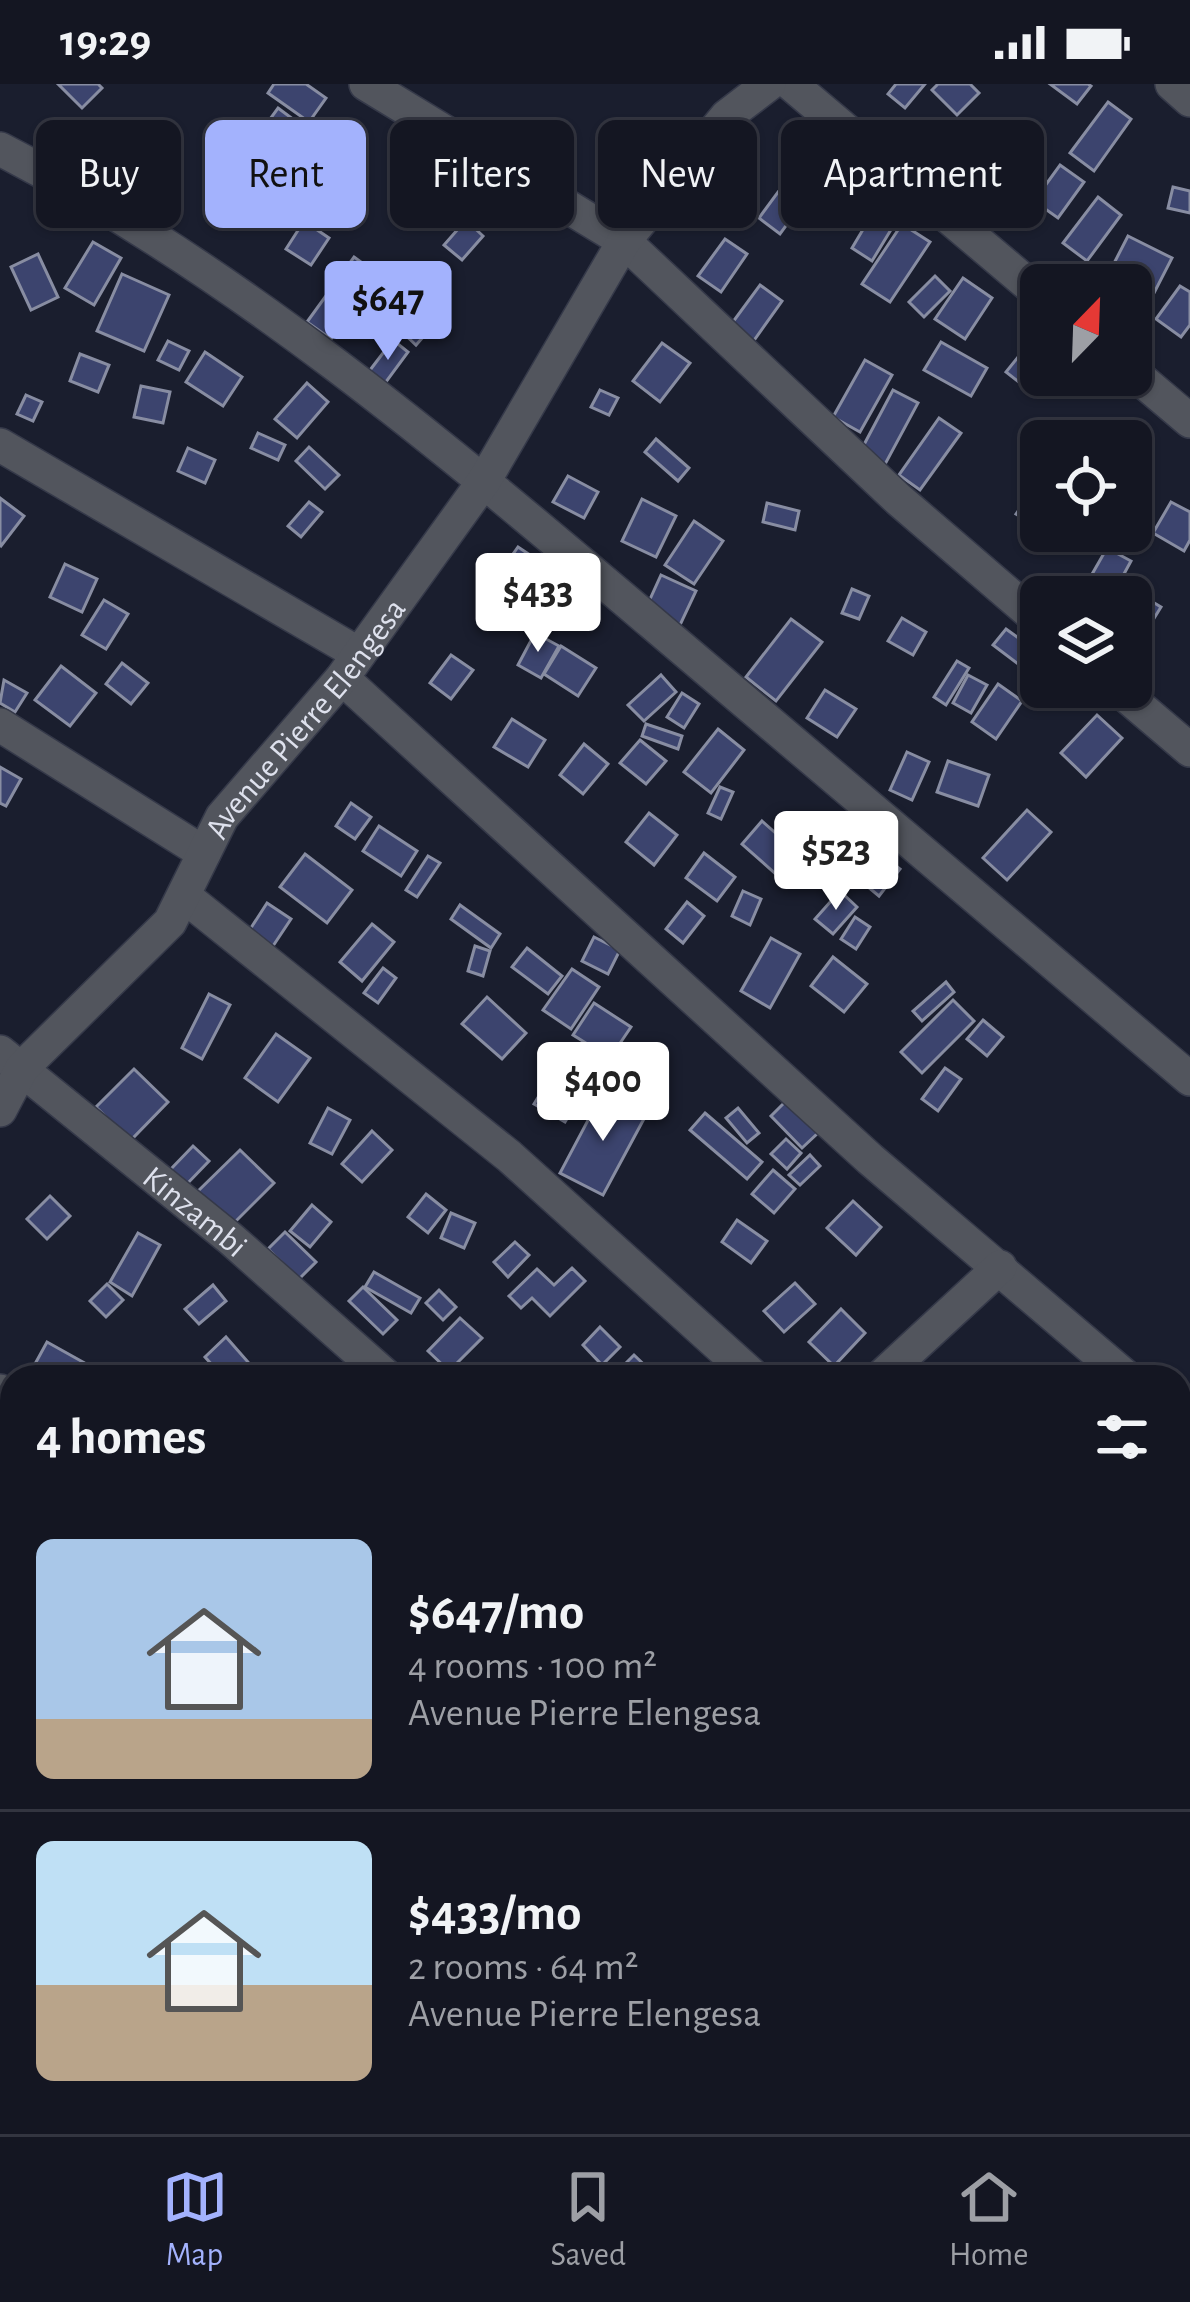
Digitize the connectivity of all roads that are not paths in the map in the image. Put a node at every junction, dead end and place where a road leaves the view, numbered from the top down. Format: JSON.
{"nodes":[{"id":1,"x":366,"y":84,"type":"edge"},
{"id":2,"x":769,"y":84,"type":"edge"},
{"id":3,"x":791,"y":84,"type":"edge"},
{"id":4,"x":1172,"y":84,"type":"edge"},
{"id":5,"x":1190,"y":100,"type":"edge"},
{"id":6,"x":0,"y":149,"type":"edge"},
{"id":7,"x":624,"y":241,"type":"junction"},
{"id":8,"x":1020,"y":277,"type":"edge"},
{"id":9,"x":1152,"y":389,"type":"edge"},
{"id":10,"x":1190,"y":421,"type":"edge"},
{"id":11,"x":0,"y":445,"type":"edge"},
{"id":12,"x":484,"y":481,"type":"junction"},
{"id":13,"x":1020,"y":604,"type":"edge"},
{"id":14,"x":350,"y":666,"type":"junction"},
{"id":15,"x":1141,"y":708,"type":"edge"},
{"id":16,"x":0,"y":725,"type":"edge"},
{"id":17,"x":1190,"y":750,"type":"edge"},
{"id":18,"x":204,"y":854,"type":"junction"},
{"id":19,"x":184,"y":896,"type":"junction"},
{"id":20,"x":11,"y":1060,"type":"edge"},
{"id":21,"x":1190,"y":1078,"type":"edge"},
{"id":22,"x":0,"y":1110,"type":"edge"},
{"id":23,"x":1000,"y":1267,"type":"junction"},
{"id":24,"x":373,"y":1365,"type":"edge"},
{"id":25,"x":741,"y":1365,"type":"edge"},
{"id":26,"x":894,"y":1365,"type":"edge"},
{"id":27,"x":1112,"y":1365,"type":"edge"}],
"edges":[{"from":1,"to":7,"type":"street"},
{"from":2,"to":7,"type":"street","name":"Avenue Pierre Elengesa"},
{"from":3,"to":8,"type":"street"},
{"from":4,"to":5,"type":"street"},
{"from":6,"to":12,"type":"street"},
{"from":7,"to":12,"type":"street","name":"Avenue Pierre Elengesa"},
{"from":7,"to":13,"type":"street"},
{"from":9,"to":10,"type":"street"},
{"from":11,"to":14,"type":"street"},
{"from":12,"to":14,"type":"street","name":"Avenue Pierre Elengesa"},
{"from":12,"to":21,"type":"street"},
{"from":14,"to":18,"type":"street","name":"Avenue Pierre Elengesa"},
{"from":14,"to":23,"type":"street"},
{"from":15,"to":17,"type":"street"},
{"from":16,"to":18,"type":"street"},
{"from":18,"to":19,"type":"street","name":"Avenue Pierre Elengesa"},
{"from":19,"to":20,"type":"street","name":"Avenue Pierre Elengesa"},
{"from":19,"to":25,"type":"street"},
{"from":20,"to":22,"type":"street","name":"Avenue Pierre Elengesa"},
{"from":20,"to":24,"type":"street","name":"Kinzambi"},
{"from":23,"to":26,"type":"street"},
{"from":23,"to":27,"type":"street"}]}
